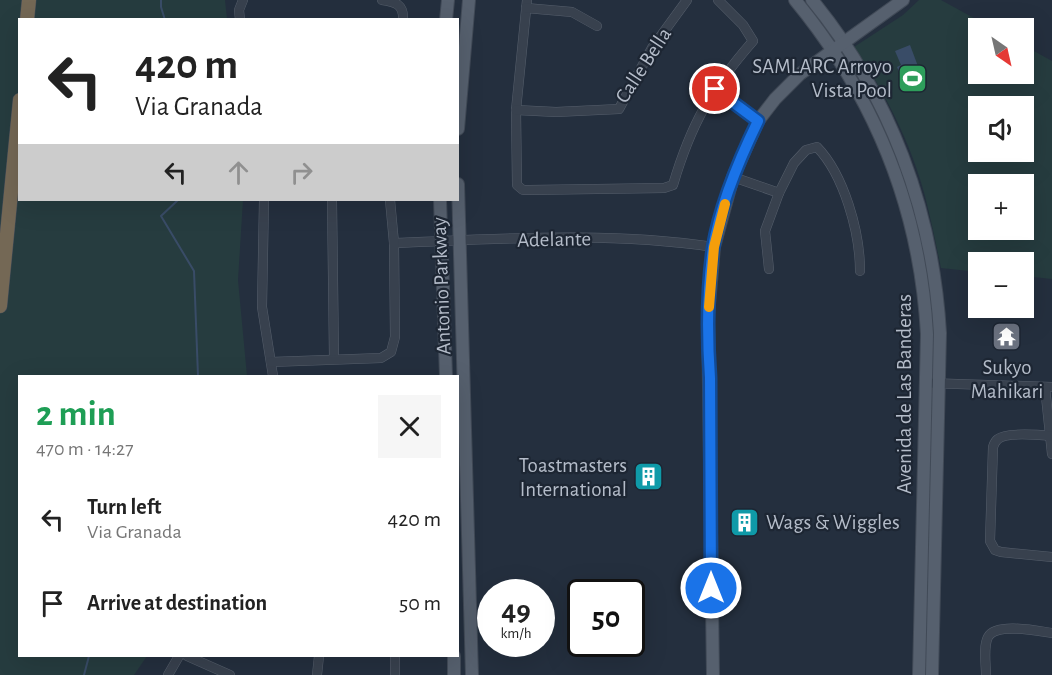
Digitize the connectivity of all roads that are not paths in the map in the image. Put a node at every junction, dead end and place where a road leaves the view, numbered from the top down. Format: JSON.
{"nodes":[{"id":1,"x":29,"y":0,"type":"edge"},
{"id":2,"x":243,"y":0,"type":"edge"},
{"id":3,"x":382,"y":0,"type":"edge"},
{"id":4,"x":448,"y":0,"type":"edge"},
{"id":5,"x":469,"y":0,"type":"edge"},
{"id":6,"x":687,"y":0,"type":"edge"},
{"id":7,"x":718,"y":0,"type":"edge"},
{"id":8,"x":795,"y":0,"type":"edge"},
{"id":9,"x":812,"y":0,"type":"edge"},
{"id":10,"x":903,"y":0,"type":"edge"},
{"id":11,"x":526,"y":4,"type":"edge"},
{"id":12,"x":27,"y":18,"type":"edge"},
{"id":13,"x":240,"y":18,"type":"edge"},
{"id":14,"x":403,"y":18,"type":"edge"},
{"id":15,"x":446,"y":18,"type":"edge"},
{"id":16,"x":597,"y":26,"type":"dead end"},
{"id":17,"x":843,"y":43,"type":"junction"},
{"id":18,"x":832,"y":51,"type":"junction"},
{"id":19,"x":715,"y":89,"type":"junction"},
{"id":20,"x":516,"y":110,"type":"junction"},
{"id":21,"x":459,"y":117,"type":"edge"},
{"id":22,"x":18,"y":121,"type":"edge"},
{"id":23,"x":758,"y":121,"type":"junction"},
{"id":24,"x":732,"y":177,"type":"junction"},
{"id":25,"x":779,"y":193,"type":"junction"},
{"id":26,"x":264,"y":201,"type":"edge"},
{"id":27,"x":332,"y":201,"type":"edge"},
{"id":28,"x":390,"y":201,"type":"edge"},
{"id":29,"x":440,"y":201,"type":"edge"},
{"id":30,"x":459,"y":201,"type":"edge"},
{"id":31,"x":460,"y":241,"type":"junction"},
{"id":32,"x":441,"y":242,"type":"junction"},
{"id":33,"x":394,"y":243,"type":"junction"},
{"id":34,"x":714,"y":247,"type":"junction"},
{"id":35,"x":769,"y":269,"type":"dead end"},
{"id":36,"x":860,"y":271,"type":"dead end"},
{"id":37,"x":0,"y":306,"type":"edge"},
{"id":38,"x":334,"y":358,"type":"junction"},
{"id":39,"x":271,"y":362,"type":"junction"},
{"id":40,"x":273,"y":375,"type":"edge"},
{"id":41,"x":446,"y":375,"type":"edge"},
{"id":42,"x":927,"y":383,"type":"junction"},
{"id":43,"x":940,"y":384,"type":"junction"},
{"id":44,"x":1048,"y":387,"type":"edge"},
{"id":45,"x":1050,"y":436,"type":"edge"},
{"id":46,"x":1052,"y":454,"type":"edge"},
{"id":47,"x":1052,"y":557,"type":"edge"},
{"id":48,"x":1052,"y":633,"type":"edge"},
{"id":49,"x":178,"y":657,"type":"edge"},
{"id":50,"x":189,"y":657,"type":"edge"},
{"id":51,"x":318,"y":657,"type":"edge"},
{"id":52,"x":395,"y":657,"type":"edge"},
{"id":53,"x":454,"y":657,"type":"edge"},
{"id":54,"x":168,"y":675,"type":"edge"},
{"id":55,"x":230,"y":675,"type":"edge"},
{"id":56,"x":317,"y":675,"type":"edge"},
{"id":57,"x":395,"y":675,"type":"edge"},
{"id":58,"x":454,"y":675,"type":"edge"},
{"id":59,"x":472,"y":675,"type":"edge"},
{"id":60,"x":713,"y":675,"type":"edge"},
{"id":61,"x":919,"y":675,"type":"edge"},
{"id":62,"x":932,"y":675,"type":"edge"},
{"id":63,"x":986,"y":675,"type":"edge"}],
"edges":[{"from":1,"to":12,"type":"highway"},
{"from":2,"to":13,"type":"street"},
{"from":3,"to":14,"type":"street"},
{"from":4,"to":15,"type":"main road"},
{"from":5,"to":21,"type":"main road"},
{"from":6,"to":20,"type":"street","name":"Calle Bella"},
{"from":7,"to":19,"type":"street"},
{"from":8,"to":18,"type":"main road","name":"Avenida de Las Banderas"},
{"from":9,"to":17,"type":"main road","name":"Avenida de Las Banderas"},
{"from":10,"to":17,"type":"main road"},
{"from":11,"to":16,"type":"street"},
{"from":11,"to":20,"type":"street"},
{"from":17,"to":18,"type":"main road"},
{"from":17,"to":43,"type":"main road","name":"Avenida de Las Banderas"},
{"from":18,"to":23,"type":"main road"},
{"from":18,"to":42,"type":"main road","name":"Avenida de Las Banderas"},
{"from":19,"to":20,"type":"street"},
{"from":19,"to":23,"type":"street"},
{"from":22,"to":37,"type":"highway"},
{"from":23,"to":24,"type":"main road"},
{"from":24,"to":25,"type":"street"},
{"from":24,"to":34,"type":"main road"},
{"from":25,"to":35,"type":"street"},
{"from":25,"to":36,"type":"street"},
{"from":26,"to":39,"type":"street"},
{"from":27,"to":38,"type":"street"},
{"from":28,"to":33,"type":"street"},
{"from":29,"to":32,"type":"main road","name":"Antonio Parkway"},
{"from":30,"to":31,"type":"main road","name":"Antonio Parkway"},
{"from":31,"to":32,"type":"street","name":"Adelante"},
{"from":31,"to":34,"type":"street","name":"Adelante"},
{"from":31,"to":59,"type":"main road","name":"Antonio Parkway"},
{"from":32,"to":33,"type":"street","name":"Adelante"},
{"from":32,"to":41,"type":"main road","name":"Antonio Parkway"},
{"from":33,"to":38,"type":"street"},
{"from":34,"to":60,"type":"main road"},
{"from":38,"to":39,"type":"street"},
{"from":39,"to":40,"type":"street"},
{"from":42,"to":43,"type":"street"},
{"from":42,"to":61,"type":"main road","name":"Avenida de Las Banderas"},
{"from":43,"to":44,"type":"street"},
{"from":43,"to":62,"type":"main road","name":"Avenida de Las Banderas"},
{"from":44,"to":45,"type":"street"},
{"from":45,"to":46,"type":"street"},
{"from":45,"to":47,"type":"street"},
{"from":48,"to":63,"type":"street"},
{"from":49,"to":54,"type":"street"},
{"from":50,"to":55,"type":"street"},
{"from":51,"to":56,"type":"street"},
{"from":52,"to":57,"type":"street"},
{"from":53,"to":58,"type":"main road"}]}
